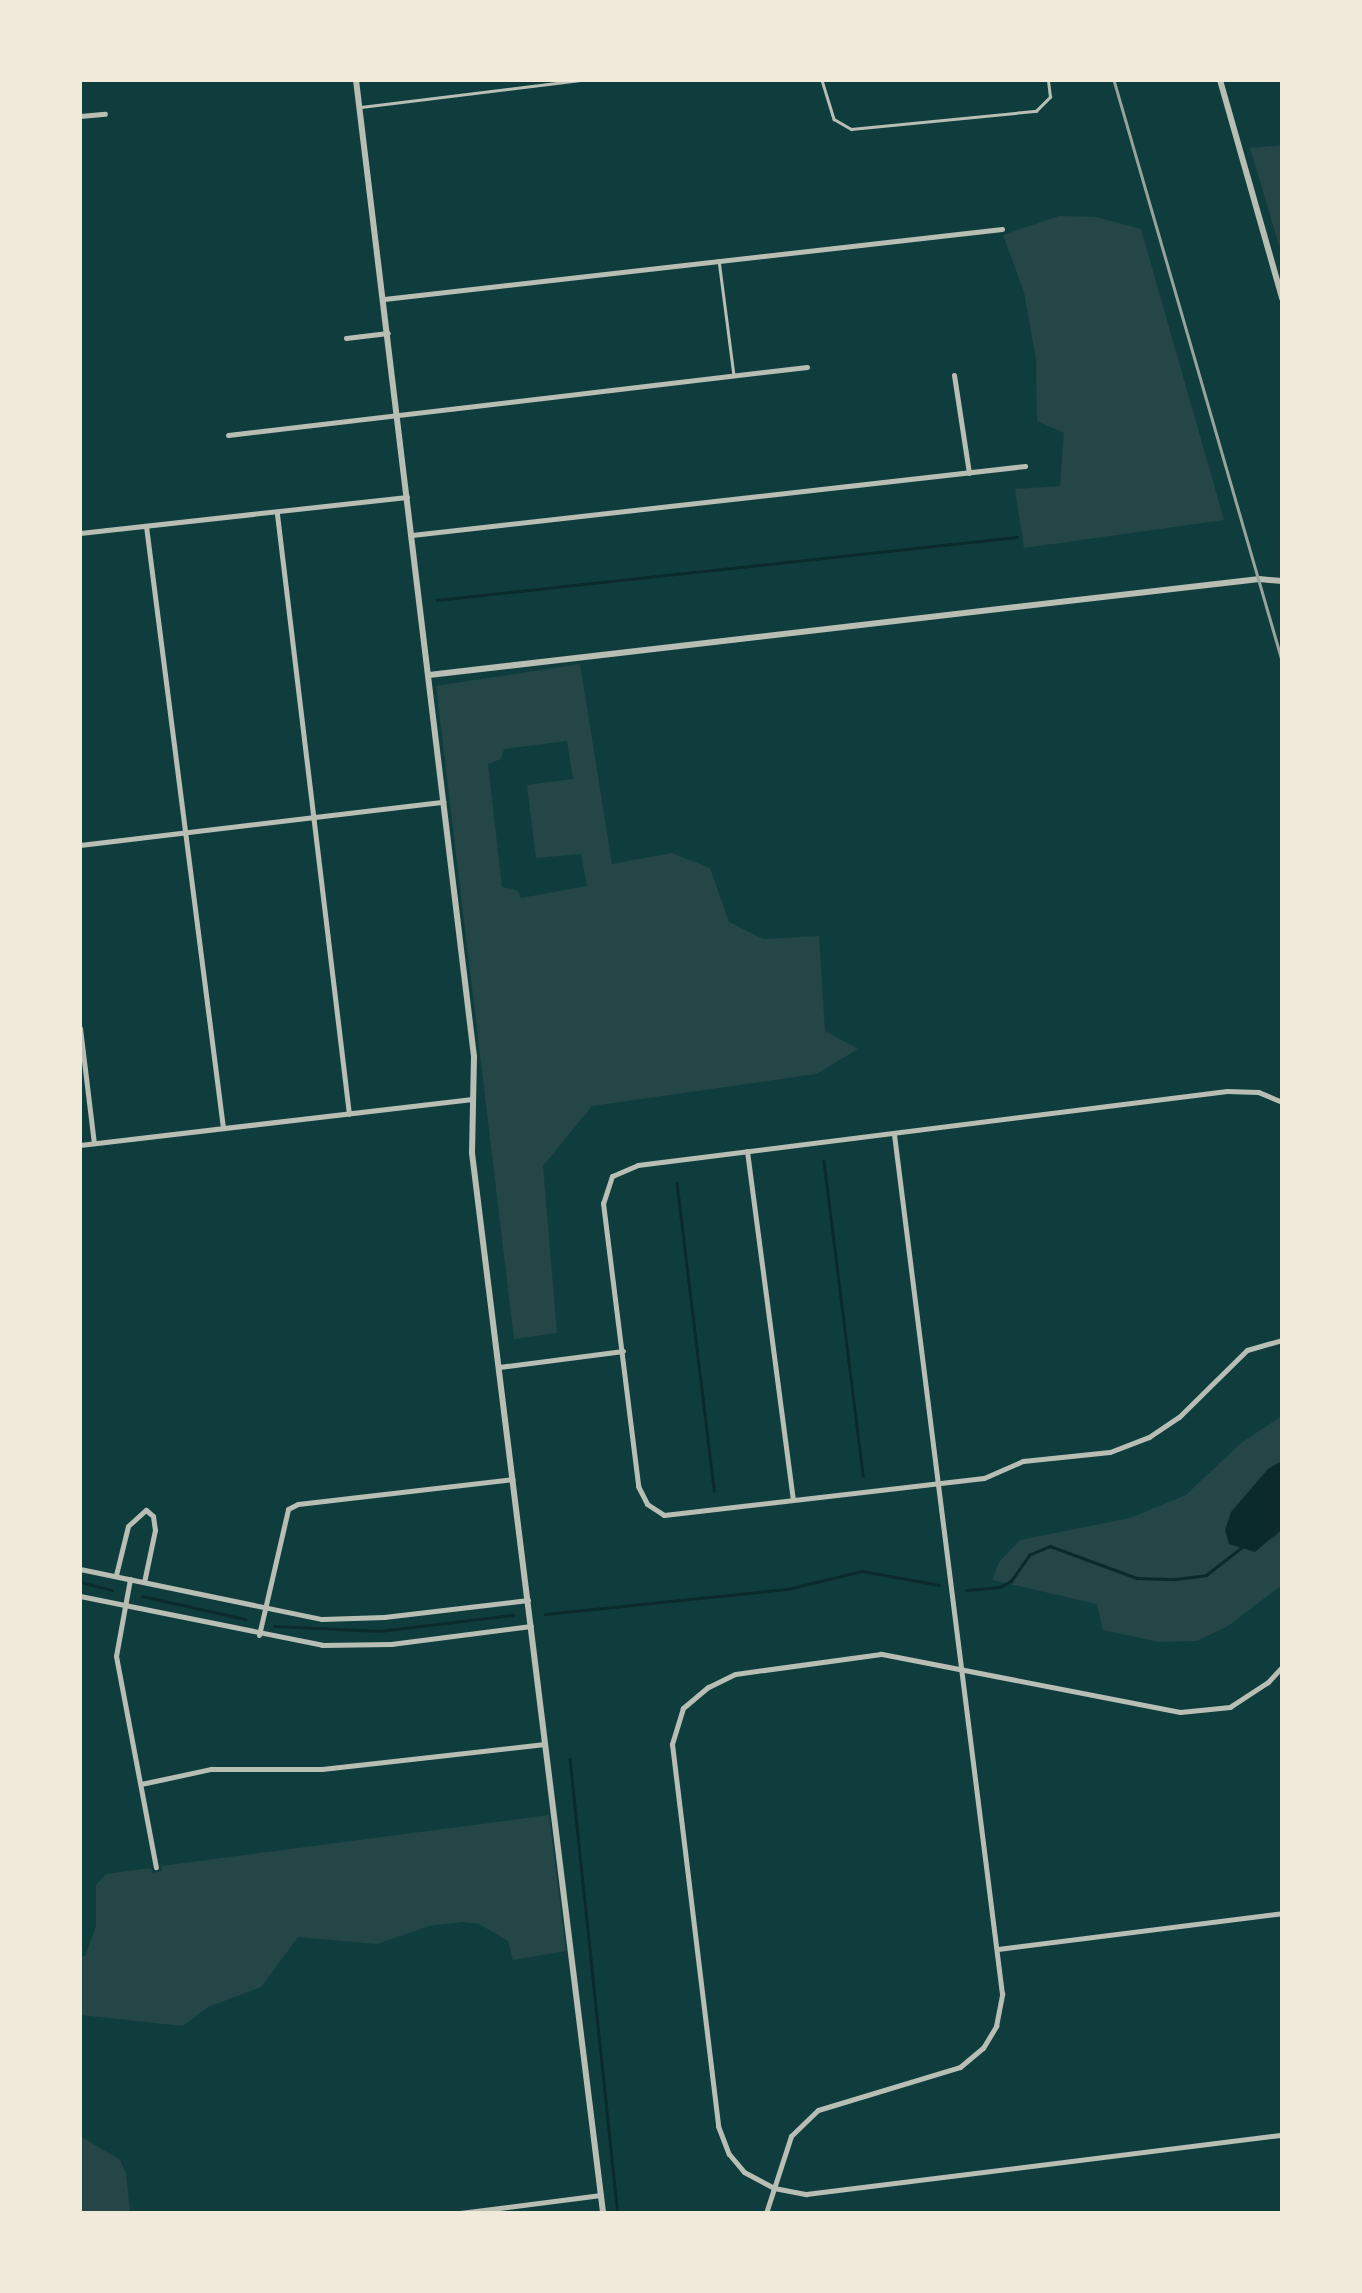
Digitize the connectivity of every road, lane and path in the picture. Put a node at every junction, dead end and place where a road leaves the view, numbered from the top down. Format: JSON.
{"nodes":[{"id":1,"x":356,"y":80,"type":"edge"},
{"id":2,"x":582,"y":80,"type":"edge"},
{"id":3,"x":822,"y":80,"type":"edge"},
{"id":4,"x":1048,"y":80,"type":"edge"},
{"id":5,"x":1220,"y":80,"type":"edge"},
{"id":6,"x":360,"y":107,"type":"junction"},
{"id":7,"x":105,"y":114,"type":"dead end"},
{"id":8,"x":80,"y":116,"type":"edge"},
{"id":9,"x":1002,"y":229,"type":"dead end"},
{"id":10,"x":719,"y":259,"type":"junction"},
{"id":11,"x":1280,"y":283,"type":"edge"},
{"id":12,"x":1282,"y":298,"type":"edge"},
{"id":13,"x":384,"y":299,"type":"junction"},
{"id":14,"x":388,"y":333,"type":"junction"},
{"id":15,"x":346,"y":338,"type":"dead end"},
{"id":16,"x":808,"y":368,"type":"dead end"},
{"id":17,"x":734,"y":375,"type":"junction"},
{"id":18,"x":954,"y":375,"type":"dead end"},
{"id":19,"x":397,"y":417,"type":"junction"},
{"id":20,"x":228,"y":435,"type":"dead end"},
{"id":21,"x":1025,"y":466,"type":"dead end"},
{"id":22,"x":969,"y":472,"type":"junction"},
{"id":23,"x":407,"y":497,"type":"junction"},
{"id":24,"x":277,"y":514,"type":"junction"},
{"id":25,"x":146,"y":526,"type":"junction"},
{"id":26,"x":80,"y":534,"type":"edge"},
{"id":27,"x":412,"y":535,"type":"junction"},
{"id":28,"x":1282,"y":581,"type":"edge"},
{"id":29,"x":429,"y":675,"type":"junction"},
{"id":30,"x":443,"y":802,"type":"junction"},
{"id":31,"x":314,"y":817,"type":"junction"},
{"id":32,"x":184,"y":832,"type":"junction"},
{"id":33,"x":80,"y":845,"type":"edge"},
{"id":34,"x":80,"y":1028,"type":"edge"},
{"id":35,"x":472,"y":1099,"type":"junction"},
{"id":36,"x":1282,"y":1102,"type":"edge"},
{"id":37,"x":350,"y":1114,"type":"junction"},
{"id":38,"x":223,"y":1128,"type":"junction"},
{"id":39,"x":894,"y":1134,"type":"junction"},
{"id":40,"x":94,"y":1143,"type":"junction"},
{"id":41,"x":80,"y":1145,"type":"edge"},
{"id":42,"x":748,"y":1152,"type":"junction"},
{"id":43,"x":1282,"y":1340,"type":"edge"},
{"id":44,"x":623,"y":1351,"type":"junction"},
{"id":45,"x":499,"y":1367,"type":"junction"},
{"id":46,"x":513,"y":1479,"type":"junction"},
{"id":47,"x":940,"y":1482,"type":"junction"},
{"id":48,"x":794,"y":1499,"type":"junction"},
{"id":49,"x":80,"y":1569,"type":"edge"},
{"id":50,"x":116,"y":1576,"type":"junction"},
{"id":51,"x":130,"y":1579,"type":"junction"},
{"id":52,"x":144,"y":1582,"type":"junction"},
{"id":53,"x":80,"y":1596,"type":"edge"},
{"id":54,"x":528,"y":1600,"type":"junction"},
{"id":55,"x":124,"y":1602,"type":"junction"},
{"id":56,"x":264,"y":1609,"type":"junction"},
{"id":57,"x":530,"y":1626,"type":"junction"},
{"id":58,"x":259,"y":1635,"type":"junction"},
{"id":59,"x":1282,"y":1667,"type":"edge"},
{"id":60,"x":962,"y":1669,"type":"junction"},
{"id":61,"x":545,"y":1744,"type":"junction"},
{"id":62,"x":142,"y":1784,"type":"junction"},
{"id":63,"x":156,"y":1867,"type":"dead end"},
{"id":64,"x":1282,"y":1913,"type":"edge"},
{"id":65,"x":998,"y":1949,"type":"junction"},
{"id":66,"x":1282,"y":2135,"type":"edge"},
{"id":67,"x":774,"y":2188,"type":"junction"},
{"id":68,"x":600,"y":2195,"type":"junction"},
{"id":69,"x":460,"y":2213,"type":"edge"},
{"id":70,"x":603,"y":2213,"type":"edge"},
{"id":71,"x":766,"y":2213,"type":"edge"}],
"edges":[{"from":1,"to":6,"type":"street"},
{"from":2,"to":6,"type":"lane"},
{"from":3,"to":4,"type":"lane"},
{"from":5,"to":11,"type":"street"},
{"from":6,"to":13,"type":"street"},
{"from":7,"to":8,"type":"street"},
{"from":9,"to":10,"type":"street"},
{"from":10,"to":13,"type":"street"},
{"from":10,"to":17,"type":"lane"},
{"from":11,"to":12,"type":"street"},
{"from":13,"to":14,"type":"street"},
{"from":14,"to":15,"type":"street"},
{"from":14,"to":19,"type":"street"},
{"from":16,"to":17,"type":"street"},
{"from":17,"to":19,"type":"street"},
{"from":18,"to":22,"type":"street"},
{"from":19,"to":20,"type":"street"},
{"from":19,"to":23,"type":"street"},
{"from":21,"to":22,"type":"street"},
{"from":22,"to":27,"type":"street"},
{"from":23,"to":24,"type":"street"},
{"from":23,"to":27,"type":"street"},
{"from":24,"to":25,"type":"street"},
{"from":24,"to":31,"type":"street"},
{"from":25,"to":26,"type":"street"},
{"from":25,"to":32,"type":"street"},
{"from":27,"to":29,"type":"street"},
{"from":28,"to":29,"type":"street"},
{"from":29,"to":30,"type":"street"},
{"from":30,"to":31,"type":"street"},
{"from":30,"to":35,"type":"street"},
{"from":31,"to":32,"type":"street"},
{"from":31,"to":37,"type":"street"},
{"from":32,"to":33,"type":"street"},
{"from":32,"to":38,"type":"street"},
{"from":34,"to":40,"type":"street"},
{"from":35,"to":37,"type":"street"},
{"from":35,"to":45,"type":"street"},
{"from":36,"to":39,"type":"street"},
{"from":37,"to":38,"type":"street"},
{"from":38,"to":40,"type":"street"},
{"from":39,"to":42,"type":"street"},
{"from":39,"to":47,"type":"street"},
{"from":40,"to":41,"type":"street"},
{"from":42,"to":44,"type":"street"},
{"from":42,"to":48,"type":"street"},
{"from":43,"to":47,"type":"street"},
{"from":44,"to":45,"type":"street"},
{"from":44,"to":48,"type":"street"},
{"from":45,"to":46,"type":"street"},
{"from":46,"to":54,"type":"street"},
{"from":46,"to":56,"type":"street"},
{"from":47,"to":48,"type":"street"},
{"from":47,"to":60,"type":"street"},
{"from":49,"to":50,"type":"street"},
{"from":50,"to":51,"type":"street"},
{"from":50,"to":52,"type":"street"},
{"from":51,"to":52,"type":"street"},
{"from":51,"to":55,"type":"street"},
{"from":52,"to":56,"type":"street"},
{"from":53,"to":55,"type":"street"},
{"from":54,"to":56,"type":"street"},
{"from":54,"to":57,"type":"street"},
{"from":55,"to":58,"type":"street"},
{"from":55,"to":62,"type":"street"},
{"from":56,"to":58,"type":"street"},
{"from":57,"to":58,"type":"street"},
{"from":57,"to":61,"type":"street"},
{"from":59,"to":60,"type":"street"},
{"from":60,"to":65,"type":"street"},
{"from":60,"to":67,"type":"street"},
{"from":61,"to":62,"type":"street"},
{"from":61,"to":68,"type":"street"},
{"from":62,"to":63,"type":"street"},
{"from":64,"to":65,"type":"street"},
{"from":65,"to":67,"type":"street"},
{"from":66,"to":67,"type":"street"},
{"from":67,"to":71,"type":"street"},
{"from":68,"to":69,"type":"street"},
{"from":68,"to":70,"type":"street"}]}
